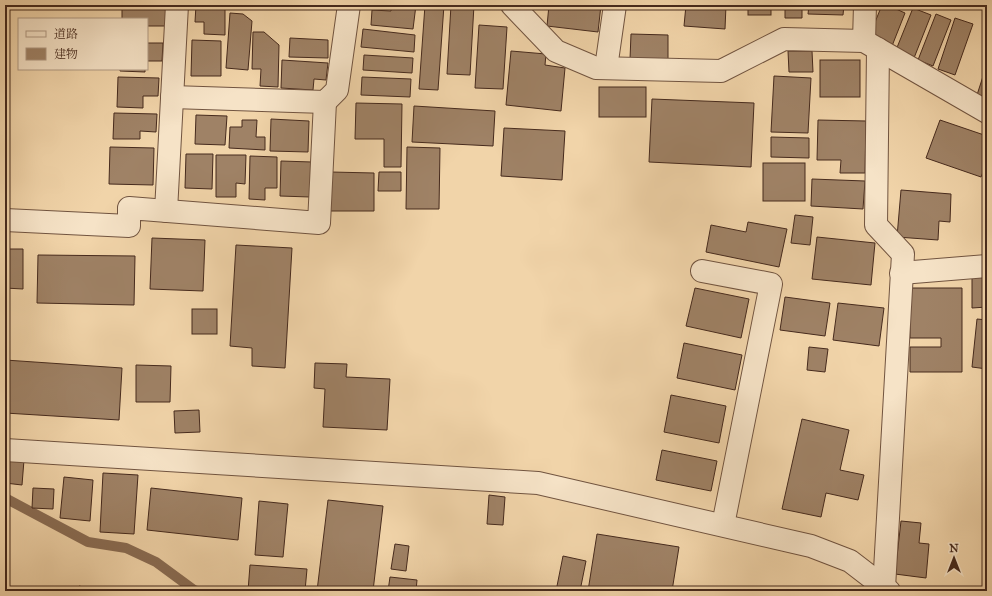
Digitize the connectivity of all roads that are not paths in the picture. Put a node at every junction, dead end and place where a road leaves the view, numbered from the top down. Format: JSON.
{"nodes":[{"id":1,"x":177,"y":5,"type":"edge"},
{"id":2,"x":349,"y":5,"type":"edge"},
{"id":3,"x":512,"y":5,"type":"edge"},
{"id":4,"x":615,"y":5,"type":"edge"},
{"id":5,"x":865,"y":5,"type":"edge"},
{"id":6,"x":871,"y":45,"type":"junction"},
{"id":7,"x":606,"y":68,"type":"junction"},
{"id":8,"x":172,"y":97,"type":"junction"},
{"id":9,"x":325,"y":102,"type":"junction"},
{"id":10,"x":987,"y":112,"type":"edge"},
{"id":11,"x":166,"y":211,"type":"junction"},
{"id":12,"x":5,"y":220,"type":"edge"},
{"id":13,"x":987,"y":266,"type":"edge"},
{"id":14,"x":702,"y":271,"type":"dead end"},
{"id":15,"x":901,"y":273,"type":"junction"},
{"id":16,"x":5,"y":450,"type":"edge"},
{"id":17,"x":723,"y":525,"type":"junction"},
{"id":18,"x":886,"y":590,"type":"edge"}],
"edges":[{"from":1,"to":8,"type":"street"},
{"from":2,"to":9,"type":"street"},
{"from":3,"to":7,"type":"street"},
{"from":4,"to":7,"type":"street"},
{"from":5,"to":6,"type":"street"},
{"from":6,"to":7,"type":"street"},
{"from":6,"to":10,"type":"street"},
{"from":6,"to":15,"type":"street"},
{"from":8,"to":9,"type":"street"},
{"from":8,"to":11,"type":"street"},
{"from":9,"to":11,"type":"street"},
{"from":11,"to":12,"type":"street"},
{"from":13,"to":15,"type":"street"},
{"from":14,"to":17,"type":"street"},
{"from":15,"to":18,"type":"street"},
{"from":16,"to":17,"type":"street"},
{"from":17,"to":18,"type":"street"}]}
